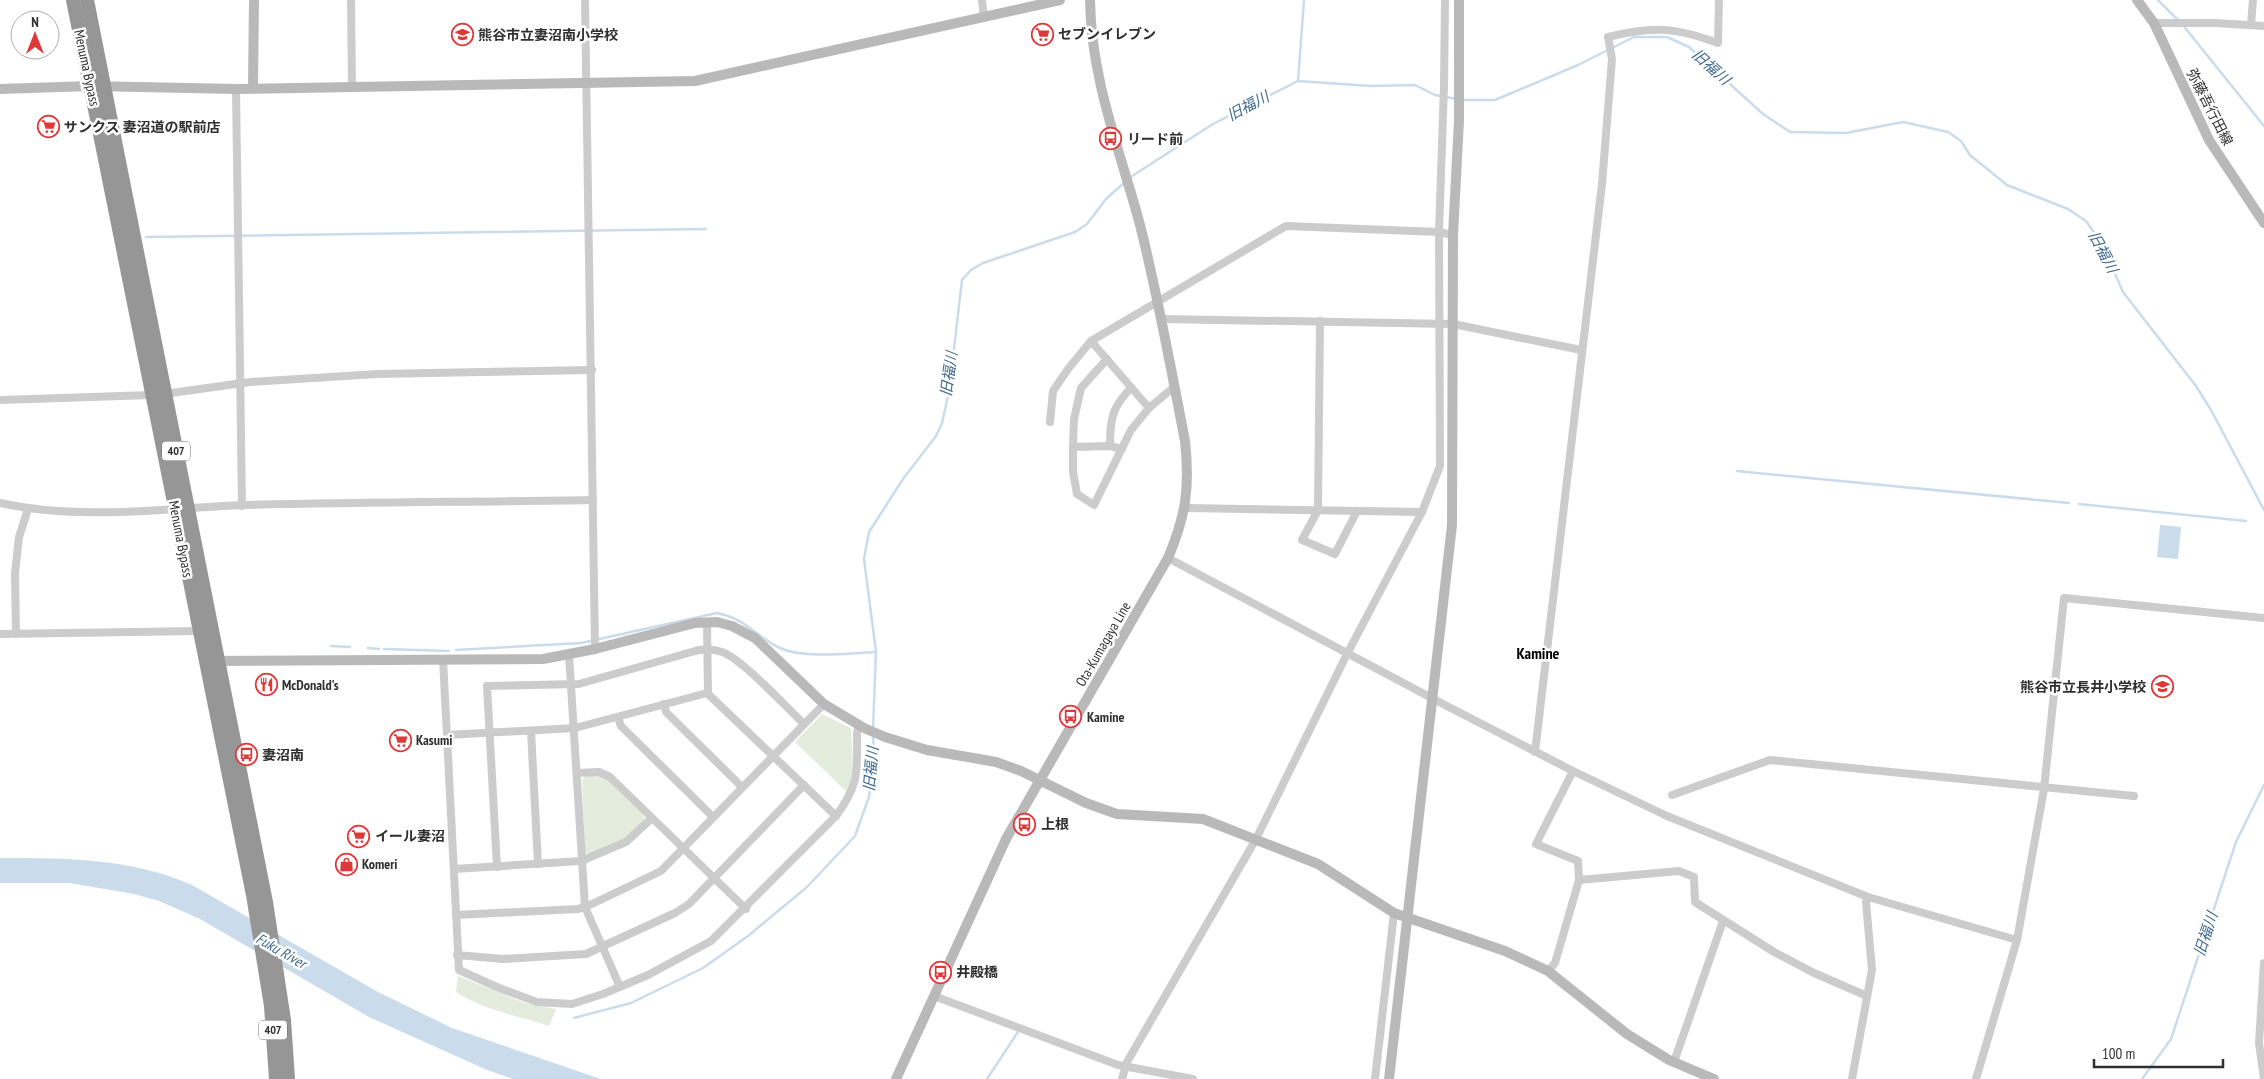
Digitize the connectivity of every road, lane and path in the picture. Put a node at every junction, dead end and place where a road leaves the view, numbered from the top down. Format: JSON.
{"nodes":[{"id":1,"x":73,"y":0,"type":"edge"},
{"id":2,"x":87,"y":0,"type":"edge"},
{"id":3,"x":254,"y":0,"type":"edge"},
{"id":4,"x":350,"y":0,"type":"edge"},
{"id":5,"x":585,"y":0,"type":"edge"},
{"id":6,"x":982,"y":0,"type":"edge"},
{"id":7,"x":1060,"y":0,"type":"edge"},
{"id":8,"x":1090,"y":0,"type":"edge"},
{"id":9,"x":1445,"y":0,"type":"edge"},
{"id":10,"x":1459,"y":0,"type":"edge"},
{"id":11,"x":1719,"y":0,"type":"edge"},
{"id":12,"x":2137,"y":0,"type":"edge"},
{"id":13,"x":2253,"y":0,"type":"edge"},
{"id":14,"x":984,"y":18,"type":"junction"},
{"id":15,"x":2154,"y":23,"type":"junction"},
{"id":16,"x":2252,"y":24,"type":"junction"},
{"id":17,"x":2264,"y":26,"type":"edge"},
{"id":18,"x":586,"y":83,"type":"junction"},
{"id":19,"x":90,"y":86,"type":"junction"},
{"id":20,"x":106,"y":86,"type":"junction"},
{"id":21,"x":352,"y":86,"type":"junction"},
{"id":22,"x":236,"y":88,"type":"junction"},
{"id":23,"x":253,"y":88,"type":"junction"},
{"id":24,"x":0,"y":89,"type":"edge"},
{"id":25,"x":2264,"y":223,"type":"edge"},
{"id":26,"x":1439,"y":232,"type":"junction"},
{"id":27,"x":1453,"y":235,"type":"junction"},
{"id":28,"x":1157,"y":302,"type":"junction"},
{"id":29,"x":1161,"y":319,"type":"junction"},
{"id":30,"x":1320,"y":321,"type":"junction"},
{"id":31,"x":1438,"y":324,"type":"junction"},
{"id":32,"x":1453,"y":324,"type":"junction"},
{"id":33,"x":1091,"y":341,"type":"junction"},
{"id":34,"x":1581,"y":350,"type":"junction"},
{"id":35,"x":1107,"y":359,"type":"junction"},
{"id":36,"x":592,"y":370,"type":"junction"},
{"id":37,"x":239,"y":383,"type":"junction"},
{"id":38,"x":1174,"y":387,"type":"junction"},
{"id":39,"x":1131,"y":388,"type":"junction"},
{"id":40,"x":158,"y":395,"type":"junction"},
{"id":41,"x":0,"y":400,"type":"edge"},
{"id":42,"x":1149,"y":408,"type":"junction"},
{"id":43,"x":1050,"y":422,"type":"dead end"},
{"id":44,"x":1073,"y":446,"type":"junction"},
{"id":45,"x":1110,"y":446,"type":"junction"},
{"id":46,"x":1122,"y":449,"type":"junction"},
{"id":47,"x":592,"y":500,"type":"junction"},
{"id":48,"x":0,"y":503,"type":"edge"},
{"id":49,"x":242,"y":506,"type":"junction"},
{"id":50,"x":1186,"y":508,"type":"junction"},
{"id":51,"x":28,"y":509,"type":"junction"},
{"id":52,"x":181,"y":509,"type":"junction"},
{"id":53,"x":1318,"y":510,"type":"junction"},
{"id":54,"x":1357,"y":511,"type":"junction"},
{"id":55,"x":1422,"y":512,"type":"junction"},
{"id":56,"x":1168,"y":558,"type":"junction"},
{"id":57,"x":2264,"y":618,"type":"edge"},
{"id":58,"x":707,"y":622,"type":"junction"},
{"id":59,"x":199,"y":631,"type":"junction"},
{"id":60,"x":0,"y":634,"type":"edge"},
{"id":61,"x":16,"y":634,"type":"junction"},
{"id":62,"x":595,"y":649,"type":"junction"},
{"id":63,"x":707,"y":650,"type":"junction"},
{"id":64,"x":1347,"y":654,"type":"junction"},
{"id":65,"x":569,"y":655,"type":"junction"},
{"id":66,"x":443,"y":659,"type":"junction"},
{"id":67,"x":213,"y":661,"type":"junction"},
{"id":68,"x":572,"y":685,"type":"junction"},
{"id":69,"x":708,"y":694,"type":"junction"},
{"id":70,"x":1432,"y":699,"type":"junction"},
{"id":71,"x":664,"y":704,"type":"junction"},
{"id":72,"x":824,"y":704,"type":"junction"},
{"id":73,"x":618,"y":718,"type":"junction"},
{"id":74,"x":804,"y":724,"type":"junction"},
{"id":75,"x":861,"y":726,"type":"junction"},
{"id":76,"x":574,"y":728,"type":"junction"},
{"id":77,"x":531,"y":731,"type":"junction"},
{"id":78,"x":489,"y":733,"type":"junction"},
{"id":79,"x":447,"y":735,"type":"junction"},
{"id":80,"x":1535,"y":752,"type":"junction"},
{"id":81,"x":774,"y":756,"type":"junction"},
{"id":82,"x":1573,"y":771,"type":"junction"},
{"id":83,"x":577,"y":773,"type":"junction"},
{"id":84,"x":1040,"y":781,"type":"junction"},
{"id":85,"x":804,"y":785,"type":"junction"},
{"id":86,"x":742,"y":787,"type":"junction"},
{"id":87,"x":2044,"y":789,"type":"junction"},
{"id":88,"x":1672,"y":795,"type":"dead end"},
{"id":89,"x":2134,"y":796,"type":"dead end"},
{"id":90,"x":836,"y":816,"type":"junction"},
{"id":91,"x":713,"y":817,"type":"junction"},
{"id":92,"x":651,"y":819,"type":"junction"},
{"id":93,"x":1256,"y":839,"type":"junction"},
{"id":94,"x":682,"y":849,"type":"junction"},
{"id":95,"x":581,"y":861,"type":"junction"},
{"id":96,"x":538,"y":864,"type":"junction"},
{"id":97,"x":497,"y":867,"type":"junction"},
{"id":98,"x":454,"y":869,"type":"junction"},
{"id":99,"x":714,"y":878,"type":"junction"},
{"id":100,"x":1579,"y":880,"type":"junction"},
{"id":101,"x":1868,"y":897,"type":"junction"},
{"id":102,"x":585,"y":907,"type":"junction"},
{"id":103,"x":746,"y":909,"type":"junction"},
{"id":104,"x":1394,"y":913,"type":"junction"},
{"id":105,"x":456,"y":915,"type":"junction"},
{"id":106,"x":1407,"y":916,"type":"junction"},
{"id":107,"x":1723,"y":920,"type":"junction"},
{"id":108,"x":2017,"y":940,"type":"junction"},
{"id":109,"x":601,"y":948,"type":"junction"},
{"id":110,"x":457,"y":955,"type":"junction"},
{"id":111,"x":2264,"y":963,"type":"edge"},
{"id":112,"x":1548,"y":971,"type":"junction"},
{"id":113,"x":273,"y":985,"type":"junction"},
{"id":114,"x":620,"y":987,"type":"junction"},
{"id":115,"x":934,"y":996,"type":"junction"},
{"id":116,"x":1867,"y":996,"type":"junction"},
{"id":117,"x":1674,"y":1062,"type":"junction"},
{"id":118,"x":1125,"y":1067,"type":"junction"},
{"id":119,"x":276,"y":1079,"type":"edge"},
{"id":120,"x":288,"y":1079,"type":"edge"},
{"id":121,"x":896,"y":1079,"type":"edge"},
{"id":122,"x":1122,"y":1079,"type":"edge"},
{"id":123,"x":1194,"y":1079,"type":"edge"},
{"id":124,"x":1375,"y":1079,"type":"edge"},
{"id":125,"x":1389,"y":1079,"type":"edge"},
{"id":126,"x":1714,"y":1079,"type":"edge"},
{"id":127,"x":1852,"y":1079,"type":"edge"},
{"id":128,"x":1976,"y":1079,"type":"edge"},
{"id":129,"x":2264,"y":1079,"type":"edge"}],
"edges":[{"from":1,"to":19,"type":"highway","name":"Menuma Bypass","number":"407"},
{"from":2,"to":20,"type":"highway","name":"Menuma Bypass","number":"407"},
{"from":3,"to":23,"type":"street"},
{"from":4,"to":21,"type":"street"},
{"from":5,"to":18,"type":"street"},
{"from":6,"to":14,"type":"street"},
{"from":7,"to":14,"type":"street"},
{"from":8,"to":28,"type":"street","name":"Ota-Kumagaya Line"},
{"from":9,"to":26,"type":"street"},
{"from":10,"to":27,"type":"street"},
{"from":11,"to":34,"type":"street"},
{"from":12,"to":15,"type":"street","name":"弥藤吾行田線"},
{"from":13,"to":16,"type":"street"},
{"from":14,"to":18,"type":"street"},
{"from":15,"to":16,"type":"street"},
{"from":15,"to":25,"type":"street","name":"弥藤吾行田線"},
{"from":16,"to":17,"type":"street"},
{"from":18,"to":21,"type":"street"},
{"from":18,"to":36,"type":"street"},
{"from":19,"to":20,"type":"street"},
{"from":19,"to":24,"type":"street"},
{"from":19,"to":40,"type":"highway","name":"Menuma Bypass","number":"407"},
{"from":20,"to":22,"type":"street"},
{"from":20,"to":40,"type":"highway","name":"Menuma Bypass","number":"407"},
{"from":21,"to":23,"type":"street"},
{"from":22,"to":23,"type":"street"},
{"from":22,"to":37,"type":"street"},
{"from":26,"to":27,"type":"street"},
{"from":26,"to":28,"type":"street"},
{"from":26,"to":31,"type":"street"},
{"from":27,"to":32,"type":"street"},
{"from":28,"to":29,"type":"street","name":"Ota-Kumagaya Line"},
{"from":28,"to":33,"type":"street"},
{"from":29,"to":30,"type":"street"},
{"from":29,"to":38,"type":"street","name":"Ota-Kumagaya Line"},
{"from":30,"to":31,"type":"street"},
{"from":30,"to":53,"type":"street"},
{"from":31,"to":32,"type":"street"},
{"from":31,"to":55,"type":"street"},
{"from":32,"to":34,"type":"street"},
{"from":32,"to":70,"type":"street"},
{"from":33,"to":35,"type":"street"},
{"from":33,"to":43,"type":"street"},
{"from":34,"to":80,"type":"street"},
{"from":35,"to":39,"type":"street"},
{"from":35,"to":44,"type":"street"},
{"from":36,"to":37,"type":"street"},
{"from":36,"to":47,"type":"street"},
{"from":37,"to":40,"type":"street"},
{"from":37,"to":49,"type":"street"},
{"from":38,"to":42,"type":"street"},
{"from":38,"to":50,"type":"street","name":"Ota-Kumagaya Line"},
{"from":39,"to":42,"type":"street"},
{"from":39,"to":45,"type":"street"},
{"from":40,"to":41,"type":"street"},
{"from":40,"to":52,"type":"highway","name":"Menuma Bypass","number":"407"},
{"from":42,"to":46,"type":"street"},
{"from":44,"to":45,"type":"street"},
{"from":44,"to":46,"type":"street"},
{"from":45,"to":46,"type":"street"},
{"from":47,"to":49,"type":"street"},
{"from":47,"to":62,"type":"street"},
{"from":48,"to":51,"type":"street"},
{"from":49,"to":52,"type":"street"},
{"from":50,"to":53,"type":"street"},
{"from":50,"to":56,"type":"street","name":"Ota-Kumagaya Line"},
{"from":51,"to":52,"type":"street"},
{"from":51,"to":61,"type":"street"},
{"from":52,"to":59,"type":"highway","name":"Menuma Bypass","number":"407"},
{"from":52,"to":67,"type":"highway","name":"Menuma Bypass","number":"407"},
{"from":53,"to":54,"type":"street"},
{"from":53,"to":54,"type":"street"},
{"from":54,"to":55,"type":"street"},
{"from":55,"to":64,"type":"street"},
{"from":56,"to":64,"type":"street"},
{"from":56,"to":84,"type":"street","name":"Ota-Kumagaya Line"},
{"from":57,"to":87,"type":"street"},
{"from":58,"to":62,"type":"street"},
{"from":58,"to":63,"type":"street"},
{"from":58,"to":72,"type":"street"},
{"from":59,"to":61,"type":"street"},
{"from":59,"to":67,"type":"highway","name":"Menuma Bypass","number":"407"},
{"from":60,"to":61,"type":"street"},
{"from":62,"to":65,"type":"street"},
{"from":63,"to":68,"type":"street"},
{"from":63,"to":69,"type":"street"},
{"from":63,"to":74,"type":"street"},
{"from":64,"to":70,"type":"street"},
{"from":64,"to":93,"type":"street"},
{"from":65,"to":66,"type":"street"},
{"from":65,"to":68,"type":"street"},
{"from":66,"to":67,"type":"street"},
{"from":66,"to":79,"type":"street"},
{"from":67,"to":113,"type":"highway","name":"Menuma Bypass","number":"407"},
{"from":67,"to":113,"type":"highway","name":"Menuma Bypass","number":"407"},
{"from":68,"to":76,"type":"street"},
{"from":68,"to":78,"type":"street"},
{"from":69,"to":71,"type":"street"},
{"from":69,"to":81,"type":"street"},
{"from":70,"to":80,"type":"street"},
{"from":70,"to":106,"type":"street"},
{"from":71,"to":73,"type":"street"},
{"from":71,"to":86,"type":"street"},
{"from":72,"to":74,"type":"street"},
{"from":72,"to":75,"type":"street"},
{"from":73,"to":76,"type":"street"},
{"from":73,"to":91,"type":"street"},
{"from":74,"to":81,"type":"street"},
{"from":75,"to":84,"type":"street"},
{"from":75,"to":90,"type":"street"},
{"from":76,"to":77,"type":"street"},
{"from":76,"to":83,"type":"street"},
{"from":77,"to":78,"type":"street"},
{"from":77,"to":96,"type":"street"},
{"from":78,"to":79,"type":"street"},
{"from":78,"to":97,"type":"street"},
{"from":79,"to":98,"type":"street"},
{"from":80,"to":82,"type":"street"},
{"from":81,"to":85,"type":"street"},
{"from":81,"to":86,"type":"street"},
{"from":82,"to":100,"type":"street"},
{"from":82,"to":101,"type":"street"},
{"from":83,"to":92,"type":"street"},
{"from":83,"to":95,"type":"street"},
{"from":84,"to":93,"type":"street"},
{"from":84,"to":115,"type":"street","name":"Ota-Kumagaya Line"},
{"from":85,"to":90,"type":"street"},
{"from":85,"to":99,"type":"street"},
{"from":86,"to":91,"type":"street"},
{"from":87,"to":88,"type":"street"},
{"from":87,"to":89,"type":"street"},
{"from":87,"to":108,"type":"street"},
{"from":90,"to":103,"type":"street"},
{"from":91,"to":94,"type":"street"},
{"from":92,"to":94,"type":"street"},
{"from":92,"to":95,"type":"street"},
{"from":93,"to":104,"type":"street"},
{"from":93,"to":118,"type":"street"},
{"from":94,"to":99,"type":"street"},
{"from":94,"to":102,"type":"street"},
{"from":95,"to":96,"type":"street"},
{"from":95,"to":102,"type":"street"},
{"from":96,"to":97,"type":"street"},
{"from":97,"to":98,"type":"street"},
{"from":98,"to":105,"type":"street"},
{"from":99,"to":103,"type":"street"},
{"from":99,"to":109,"type":"street"},
{"from":100,"to":107,"type":"street"},
{"from":100,"to":112,"type":"street"},
{"from":101,"to":108,"type":"street"},
{"from":101,"to":116,"type":"street"},
{"from":102,"to":105,"type":"street"},
{"from":102,"to":109,"type":"street"},
{"from":103,"to":114,"type":"street"},
{"from":104,"to":106,"type":"street"},
{"from":104,"to":124,"type":"street"},
{"from":105,"to":110,"type":"street"},
{"from":106,"to":112,"type":"street"},
{"from":106,"to":125,"type":"street"},
{"from":107,"to":116,"type":"street"},
{"from":107,"to":117,"type":"street"},
{"from":108,"to":128,"type":"street"},
{"from":109,"to":110,"type":"street"},
{"from":109,"to":114,"type":"street"},
{"from":110,"to":114,"type":"street"},
{"from":111,"to":129,"type":"street"},
{"from":112,"to":117,"type":"street"},
{"from":113,"to":119,"type":"highway","name":"Menuma Bypass","number":"407"},
{"from":113,"to":120,"type":"highway","name":"Menuma Bypass","number":"407"},
{"from":115,"to":118,"type":"street"},
{"from":115,"to":121,"type":"street","name":"Ota-Kumagaya Line"},
{"from":116,"to":127,"type":"street"},
{"from":117,"to":126,"type":"street"},
{"from":118,"to":122,"type":"street"},
{"from":118,"to":123,"type":"street"}]}
